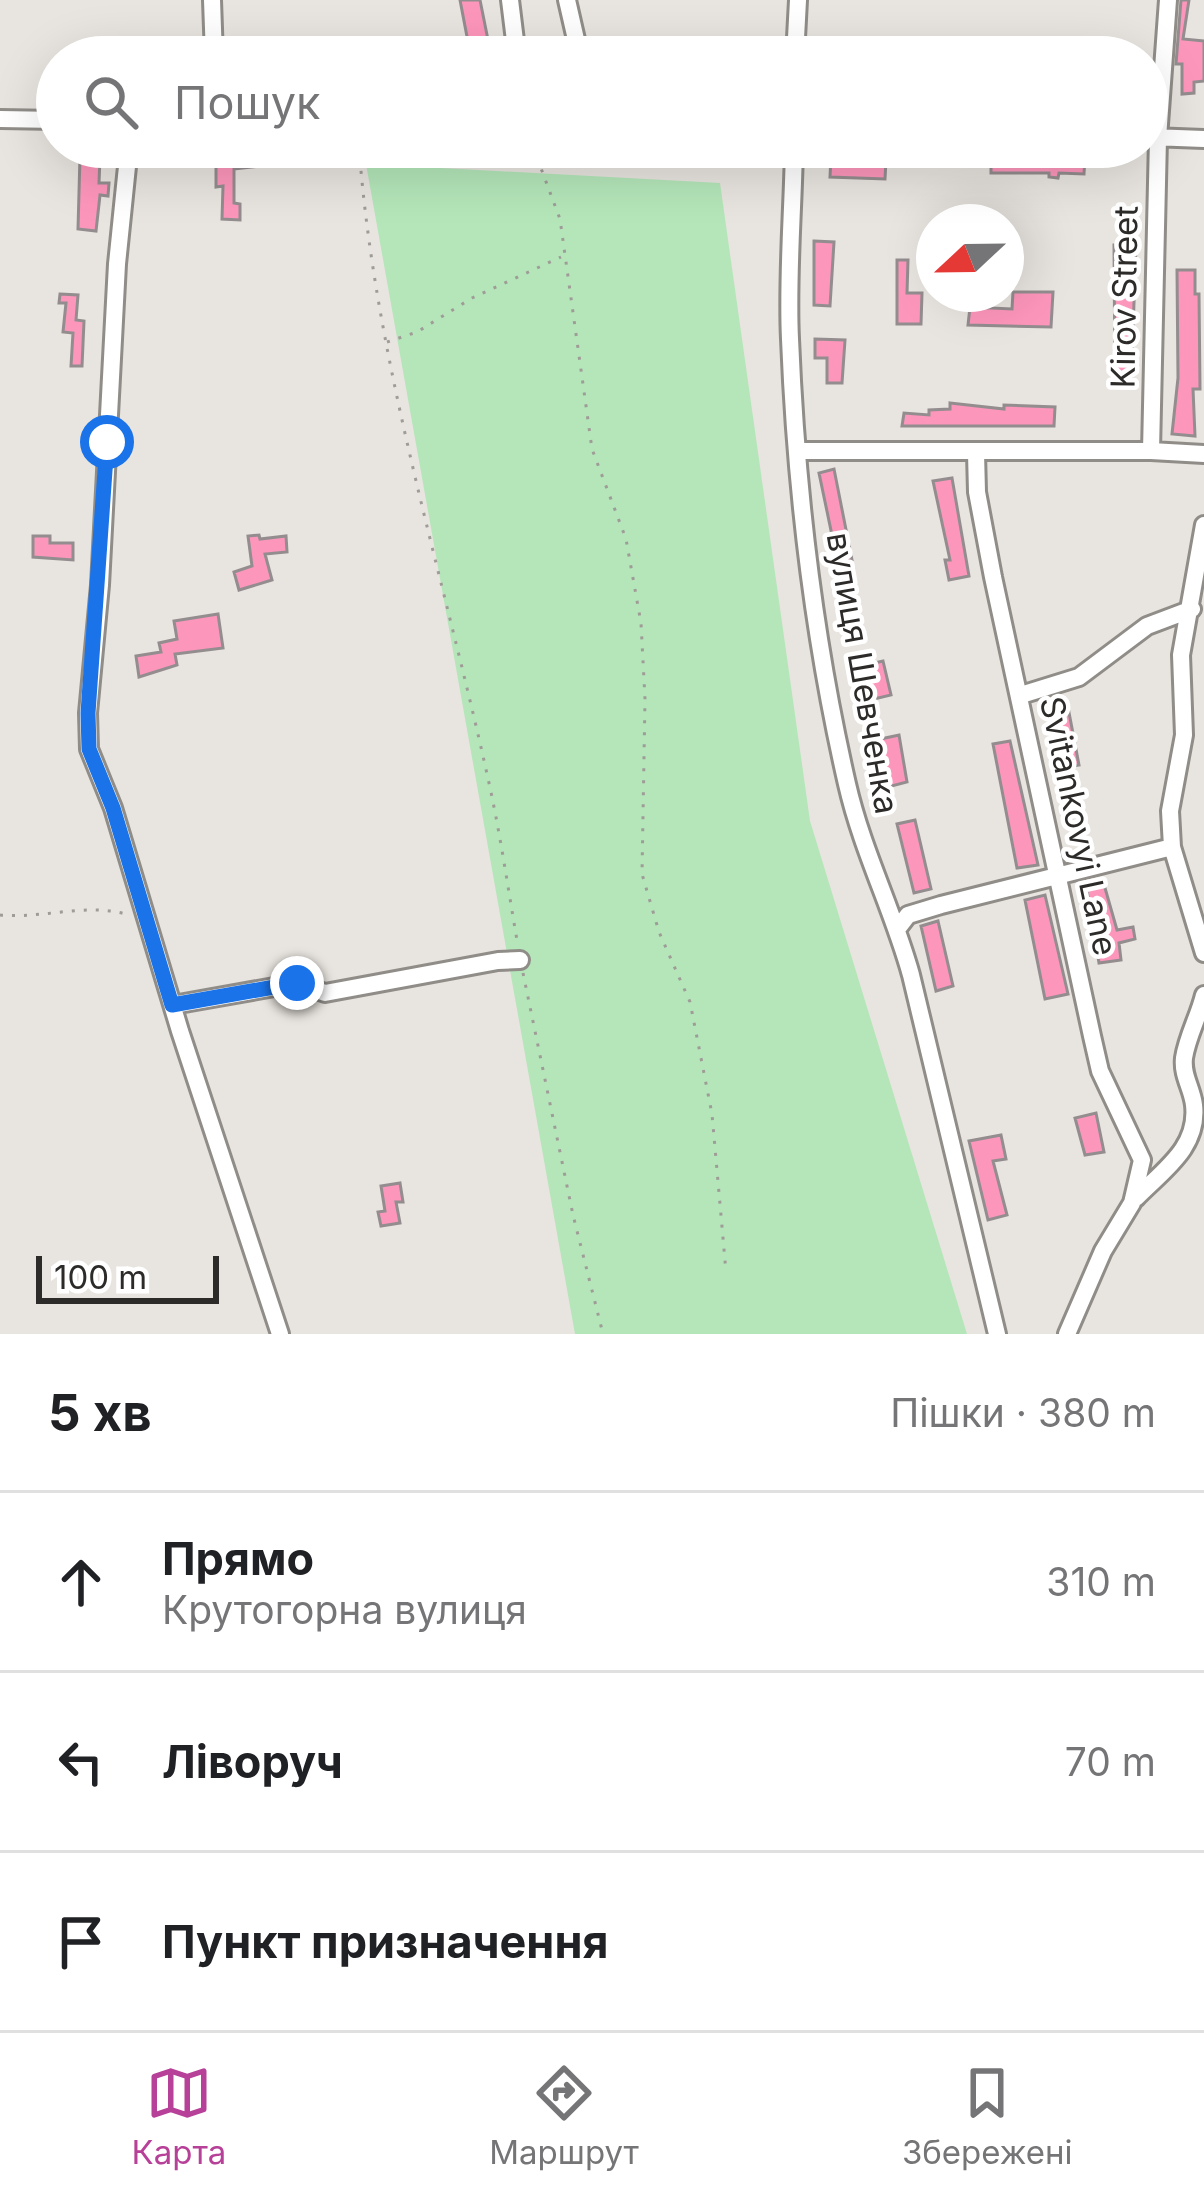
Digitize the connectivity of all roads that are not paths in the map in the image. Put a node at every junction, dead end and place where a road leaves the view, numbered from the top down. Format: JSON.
{"nodes":[{"id":1,"x":212,"y":0,"type":"edge"},
{"id":2,"x":510,"y":0,"type":"edge"},
{"id":3,"x":567,"y":0,"type":"edge"},
{"id":4,"x":798,"y":0,"type":"edge"},
{"id":5,"x":1168,"y":0,"type":"edge"},
{"id":6,"x":213,"y":36,"type":"edge"},
{"id":7,"x":514,"y":36,"type":"edge"},
{"id":8,"x":575,"y":36,"type":"edge"},
{"id":9,"x":796,"y":36,"type":"edge"},
{"id":10,"x":1164,"y":36,"type":"edge"},
{"id":11,"x":0,"y":118,"type":"edge"},
{"id":12,"x":36,"y":119,"type":"edge"},
{"id":13,"x":1168,"y":138,"type":"edge"},
{"id":14,"x":1204,"y":139,"type":"edge"},
{"id":15,"x":127,"y":168,"type":"edge"},
{"id":16,"x":794,"y":168,"type":"edge"},
{"id":17,"x":1152,"y":168,"type":"edge"},
{"id":18,"x":798,"y":451,"type":"junction"},
{"id":19,"x":1151,"y":451,"type":"junction"},
{"id":20,"x":976,"y":453,"type":"junction"},
{"id":21,"x":1204,"y":454,"type":"edge"},
{"id":22,"x":1204,"y":525,"type":"edge"},
{"id":23,"x":1192,"y":609,"type":"junction"},
{"id":24,"x":1021,"y":695,"type":"junction"},
{"id":25,"x":1172,"y":847,"type":"junction"},
{"id":26,"x":1058,"y":877,"type":"junction"},
{"id":27,"x":898,"y":928,"type":"junction"},
{"id":28,"x":1204,"y":953,"type":"edge"},
{"id":29,"x":520,"y":960,"type":"road end"},
{"id":30,"x":1204,"y":995,"type":"edge"},
{"id":31,"x":172,"y":1005,"type":"junction"},
{"id":32,"x":1132,"y":1203,"type":"junction"},
{"id":33,"x":280,"y":1334,"type":"edge"},
{"id":34,"x":997,"y":1334,"type":"edge"},
{"id":35,"x":1067,"y":1334,"type":"edge"}],
"edges":[{"from":1,"to":6,"type":"street"},
{"from":2,"to":7,"type":"street"},
{"from":3,"to":8,"type":"street"},
{"from":4,"to":9,"type":"street"},
{"from":5,"to":10,"type":"street","name":"Kirov Street"},
{"from":11,"to":12,"type":"street"},
{"from":13,"to":14,"type":"street"},
{"from":15,"to":31,"type":"street"},
{"from":16,"to":18,"type":"street","name":"вулиця Шевченка"},
{"from":17,"to":19,"type":"street","name":"Kirov Street"},
{"from":18,"to":20,"type":"street"},
{"from":18,"to":27,"type":"street","name":"вулиця Шевченка"},
{"from":19,"to":20,"type":"street"},
{"from":19,"to":21,"type":"street"},
{"from":20,"to":24,"type":"street","name":"Svitankovyi Lane"},
{"from":22,"to":23,"type":"street"},
{"from":23,"to":24,"type":"street"},
{"from":23,"to":25,"type":"street"},
{"from":24,"to":26,"type":"street","name":"Svitankovyi Lane"},
{"from":25,"to":26,"type":"street"},
{"from":25,"to":28,"type":"street"},
{"from":26,"to":27,"type":"street"},
{"from":26,"to":32,"type":"street","name":"Svitankovyi Lane"},
{"from":27,"to":34,"type":"street","name":"вулиця Шевченка"},
{"from":29,"to":31,"type":"street"},
{"from":30,"to":32,"type":"street"},
{"from":31,"to":33,"type":"street"},
{"from":32,"to":35,"type":"street"}]}
